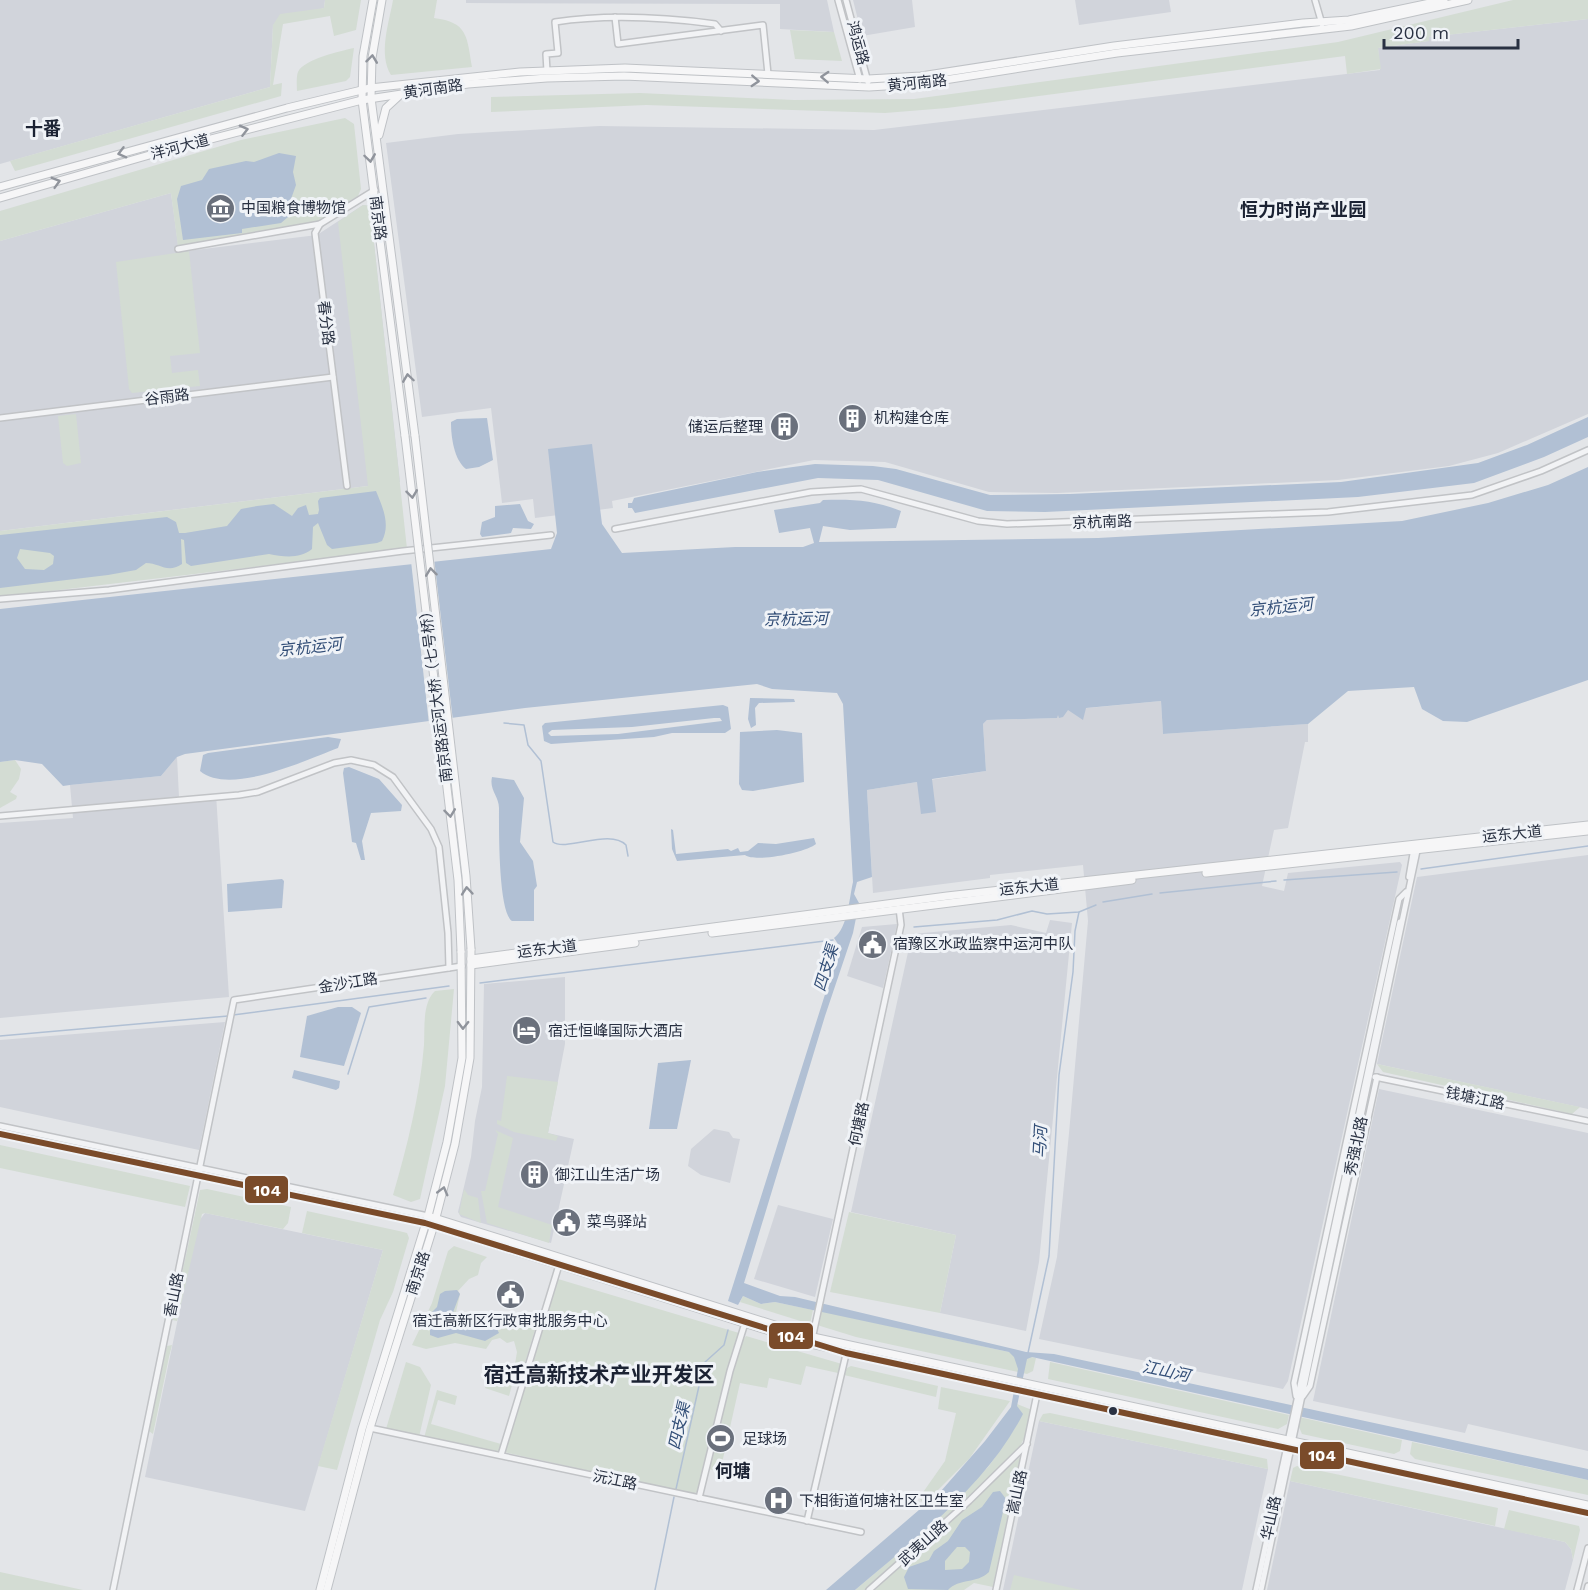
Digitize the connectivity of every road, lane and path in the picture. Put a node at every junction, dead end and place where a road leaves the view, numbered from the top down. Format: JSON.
{"nodes":[{"id":1,"x":373,"y":0,"type":"edge"},
{"id":2,"x":382,"y":0,"type":"edge"},
{"id":3,"x":838,"y":0,"type":"edge"},
{"id":4,"x":846,"y":0,"type":"edge"},
{"id":5,"x":1315,"y":0,"type":"edge"},
{"id":6,"x":1444,"y":0,"type":"edge"},
{"id":7,"x":1468,"y":0,"type":"edge"},
{"id":8,"x":615,"y":17,"type":"junction"},
{"id":9,"x":1322,"y":26,"type":"junction"},
{"id":10,"x":721,"y":31,"type":"junction"},
{"id":11,"x":547,"y":71,"type":"junction"},
{"id":12,"x":768,"y":74,"type":"junction"},
{"id":13,"x":864,"y":83,"type":"junction"},
{"id":14,"x":370,"y":88,"type":"junction"},
{"id":15,"x":362,"y":90,"type":"junction"},
{"id":16,"x":402,"y":94,"type":"junction"},
{"id":17,"x":371,"y":98,"type":"junction"},
{"id":18,"x":362,"y":100,"type":"junction"},
{"id":19,"x":0,"y":187,"type":"edge"},
{"id":20,"x":375,"y":190,"type":"junction"},
{"id":21,"x":0,"y":198,"type":"edge"},
{"id":22,"x":384,"y":200,"type":"junction"},
{"id":23,"x":320,"y":224,"type":"junction"},
{"id":24,"x":304,"y":227,"type":"junction"},
{"id":25,"x":315,"y":233,"type":"junction"},
{"id":26,"x":178,"y":249,"type":"dead end"},
{"id":27,"x":333,"y":377,"type":"junction"},
{"id":28,"x":0,"y":418,"type":"edge"},
{"id":29,"x":405,"y":436,"type":"joint"},
{"id":30,"x":415,"y":436,"type":"joint"},
{"id":31,"x":1588,"y":450,"type":"edge"},
{"id":32,"x":347,"y":486,"type":"dead end"},
{"id":33,"x":615,"y":529,"type":"dead end"},
{"id":34,"x":551,"y":535,"type":"dead end"},
{"id":35,"x":0,"y":599,"type":"edge"},
{"id":36,"x":0,"y":816,"type":"edge"},
{"id":37,"x":1588,"y":825,"type":"edge"},
{"id":38,"x":1588,"y":831,"type":"edge"},
{"id":39,"x":1416,"y":846,"type":"junction"},
{"id":40,"x":899,"y":906,"type":"junction"},
{"id":41,"x":471,"y":949,"type":"joint"},
{"id":42,"x":461,"y":951,"type":"joint"},
{"id":43,"x":471,"y":962,"type":"junction"},
{"id":44,"x":462,"y":966,"type":"junction"},
{"id":45,"x":448,"y":968,"type":"junction"},
{"id":46,"x":234,"y":1000,"type":"joint"},
{"id":47,"x":1369,"y":1075,"type":"junction"},
{"id":48,"x":1588,"y":1121,"type":"edge"},
{"id":49,"x":0,"y":1126,"type":"edge"},
{"id":50,"x":0,"y":1134,"type":"edge"},
{"id":51,"x":200,"y":1167,"type":"junction"},
{"id":52,"x":198,"y":1174,"type":"junction"},
{"id":53,"x":431,"y":1220,"type":"junction"},
{"id":54,"x":560,"y":1265,"type":"junction"},
{"id":55,"x":745,"y":1323,"type":"junction"},
{"id":56,"x":812,"y":1340,"type":"junction"},
{"id":57,"x":847,"y":1349,"type":"junction"},
{"id":58,"x":1037,"y":1395,"type":"junction"},
{"id":59,"x":1298,"y":1401,"type":"junction"},
{"id":60,"x":370,"y":1428,"type":"junction"},
{"id":61,"x":1027,"y":1444,"type":"junction"},
{"id":62,"x":1288,"y":1444,"type":"junction"},
{"id":63,"x":501,"y":1455,"type":"junction"},
{"id":64,"x":699,"y":1498,"type":"junction"},
{"id":65,"x":1588,"y":1505,"type":"edge"},
{"id":66,"x":1588,"y":1513,"type":"edge"},
{"id":67,"x":807,"y":1521,"type":"junction"},
{"id":68,"x":861,"y":1532,"type":"dead end"},
{"id":69,"x":1588,"y":1548,"type":"edge"},
{"id":70,"x":113,"y":1590,"type":"edge"},
{"id":71,"x":320,"y":1590,"type":"edge"},
{"id":72,"x":327,"y":1590,"type":"edge"},
{"id":73,"x":869,"y":1590,"type":"edge"},
{"id":74,"x":996,"y":1590,"type":"edge"},
{"id":75,"x":1258,"y":1590,"type":"edge"},
{"id":76,"x":1577,"y":1590,"type":"edge"}],
"edges":[{"from":1,"to":15,"type":"main road","name":"南京路"},
{"from":14,"to":2,"type":"main road","name":"南京路","one_way":true},
{"from":3,"to":13,"type":"street","name":"鸿运路"},
{"from":4,"to":13,"type":"street","name":"鸿运路"},
{"from":5,"to":9,"type":"street"},
{"from":6,"to":9,"type":"main road","name":"黄河南路"},
{"from":7,"to":9,"type":"main road","name":"黄河南路"},
{"from":8,"to":10,"type":"street"},
{"from":8,"to":10,"type":"street"},
{"from":8,"to":11,"type":"street"},
{"from":9,"to":13,"type":"main road","name":"黄河南路"},
{"from":10,"to":12,"type":"street"},
{"from":11,"to":12,"type":"main road","name":"黄河南路"},
{"from":11,"to":14,"type":"main road","name":"黄河南路"},
{"from":13,"to":12,"type":"main road","name":"黄河南路","one_way":true},
{"from":16,"to":13,"type":"main road","name":"黄河南路","one_way":true},
{"from":14,"to":15,"type":"main road","name":"黄河南路"},
{"from":14,"to":17,"type":"main road","name":"南京路"},
{"from":15,"to":18,"type":"main road","name":"南京路"},
{"from":15,"to":19,"type":"main road","name":"洋河大道","one_way":true},
{"from":16,"to":17,"type":"main road","name":"黄河南路"},
{"from":16,"to":22,"type":"main road"},
{"from":17,"to":18,"type":"main road","name":"黄河南路"},
{"from":17,"to":22,"type":"main road","name":"南京路"},
{"from":18,"to":20,"type":"main road","name":"南京路","one_way":true},
{"from":21,"to":18,"type":"main road","name":"洋河大道","one_way":true},
{"from":20,"to":23,"type":"street"},
{"from":20,"to":29,"type":"main road","name":"南京路"},
{"from":30,"to":22,"type":"main road","name":"南京路","one_way":true},
{"from":23,"to":24,"type":"street"},
{"from":23,"to":25,"type":"street"},
{"from":24,"to":25,"type":"street"},
{"from":24,"to":26,"type":"street"},
{"from":25,"to":27,"type":"street","name":"春分路"},
{"from":27,"to":28,"type":"street","name":"谷雨路"},
{"from":27,"to":32,"type":"street","name":"春分路"},
{"from":29,"to":42,"type":"main road","name":"南京路运河大桥（七号桥）","one_way":true,"bridge":true},
{"from":41,"to":30,"type":"main road","name":"南京路运河大桥（七号桥）","one_way":true,"bridge":true},
{"from":31,"to":33,"type":"street","name":"京杭南路"},
{"from":34,"to":35,"type":"street"},
{"from":36,"to":45,"type":"street"},
{"from":37,"to":39,"type":"main road","name":"运东大道"},
{"from":38,"to":39,"type":"main road","name":"运东大道"},
{"from":39,"to":40,"type":"main road","name":"运东大道"},
{"from":39,"to":47,"type":"street","name":"秀强北路"},
{"from":39,"to":47,"type":"street","name":"秀强北路"},
{"from":40,"to":43,"type":"main road","name":"运东大道"},
{"from":40,"to":56,"type":"street","name":"何塘路"},
{"from":41,"to":43,"type":"main road","name":"南京路"},
{"from":42,"to":44,"type":"main road","name":"南京路"},
{"from":53,"to":43,"type":"main road","name":"南京路","one_way":true},
{"from":44,"to":45,"type":"street","name":"金沙江路"},
{"from":44,"to":53,"type":"main road","name":"南京路","one_way":true},
{"from":45,"to":46,"type":"street","name":"金沙江路"},
{"from":46,"to":51,"type":"street","name":"香山路"},
{"from":47,"to":48,"type":"street","name":"钱塘江路"},
{"from":47,"to":59,"type":"street","name":"秀强北路"},
{"from":47,"to":59,"type":"street"},
{"from":49,"to":51,"type":"street"},
{"from":50,"to":52,"type":"street"},
{"from":51,"to":52,"type":"street","name":"香山路"},
{"from":51,"to":53,"type":"street"},
{"from":52,"to":53,"type":"street"},
{"from":52,"to":70,"type":"street","name":"香山路"},
{"from":53,"to":54,"type":"main road"},
{"from":53,"to":56,"type":"main road"},
{"from":53,"to":60,"type":"main road","name":"南京路"},
{"from":53,"to":71,"type":"main road","name":"南京路"},
{"from":54,"to":55,"type":"main road"},
{"from":54,"to":63,"type":"street"},
{"from":55,"to":56,"type":"main road"},
{"from":55,"to":64,"type":"street"},
{"from":56,"to":57,"type":"main road"},
{"from":57,"to":58,"type":"main road"},
{"from":57,"to":62,"type":"main road"},
{"from":57,"to":67,"type":"street"},
{"from":58,"to":61,"type":"street","name":"嵩山路"},
{"from":58,"to":62,"type":"main road"},
{"from":59,"to":62,"type":"street","name":"秀强北路"},
{"from":60,"to":63,"type":"street","name":"沅江路"},
{"from":60,"to":72,"type":"main road","name":"南京路"},
{"from":61,"to":73,"type":"street","name":"武夷山路"},
{"from":61,"to":74,"type":"street","name":"嵩山路"},
{"from":62,"to":65,"type":"main road"},
{"from":62,"to":66,"type":"main road"},
{"from":62,"to":75,"type":"street","name":"华山路"},
{"from":63,"to":64,"type":"street","name":"沅江路"},
{"from":64,"to":67,"type":"street","name":"沅江路"},
{"from":67,"to":68,"type":"street","name":"沅江路"},
{"from":69,"to":76,"type":"street"}]}
